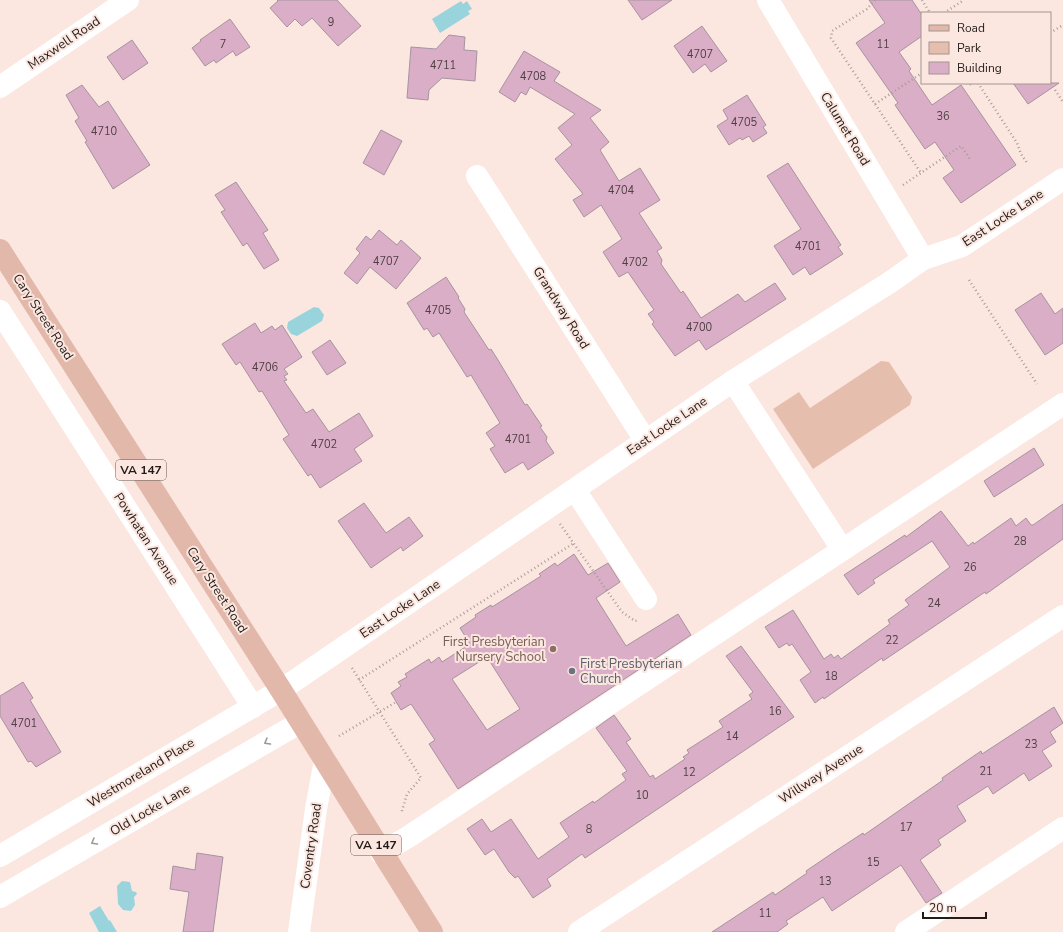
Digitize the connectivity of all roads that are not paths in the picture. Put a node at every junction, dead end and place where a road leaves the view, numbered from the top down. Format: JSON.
{"nodes":[{"id":1,"x":128,"y":0,"type":"edge"},
{"id":2,"x":768,"y":0,"type":"edge"},
{"id":3,"x":0,"y":87,"type":"edge"},
{"id":4,"x":477,"y":176,"type":"dead end"},
{"id":5,"x":1063,"y":179,"type":"edge"},
{"id":6,"x":0,"y":250,"type":"edge"},
{"id":7,"x":923,"y":259,"type":"junction"},
{"id":8,"x":0,"y":311,"type":"edge"},
{"id":9,"x":733,"y":381,"type":"junction"},
{"id":10,"x":1063,"y":404,"type":"edge"},
{"id":11,"x":645,"y":440,"type":"junction"},
{"id":12,"x":575,"y":490,"type":"junction"},
{"id":13,"x":842,"y":549,"type":"junction"},
{"id":14,"x":646,"y":599,"type":"dead end"},
{"id":15,"x":1063,"y":616,"type":"edge"},
{"id":16,"x":281,"y":690,"type":"junction"},
{"id":17,"x":253,"y":707,"type":"junction"},
{"id":18,"x":301,"y":722,"type":"junction"},
{"id":19,"x":325,"y":760,"type":"junction"},
{"id":20,"x":1063,"y":828,"type":"edge"},
{"id":21,"x":381,"y":853,"type":"junction"},
{"id":22,"x":0,"y":856,"type":"edge"},
{"id":23,"x":0,"y":897,"type":"edge"},
{"id":24,"x":428,"y":931,"type":"edge"},
{"id":25,"x":299,"y":932,"type":"edge"},
{"id":26,"x":579,"y":932,"type":"edge"},
{"id":27,"x":906,"y":932,"type":"edge"}],
"edges":[{"from":1,"to":3,"type":"street","name":"Maxwell Road"},
{"from":2,"to":7,"type":"street","name":"Calumet Road"},
{"from":4,"to":11,"type":"street","name":"Grandway Road"},
{"from":5,"to":7,"type":"street","name":"East Locke Lane"},
{"from":6,"to":16,"type":"main road","name":"Cary Street Road","number":"VA 147"},
{"from":7,"to":9,"type":"street","name":"East Locke Lane"},
{"from":8,"to":17,"type":"street","name":"Powhatan Avenue"},
{"from":9,"to":11,"type":"street","name":"East Locke Lane"},
{"from":9,"to":13,"type":"street"},
{"from":10,"to":13,"type":"street"},
{"from":11,"to":12,"type":"street","name":"East Locke Lane"},
{"from":12,"to":14,"type":"street"},
{"from":12,"to":16,"type":"street","name":"East Locke Lane"},
{"from":13,"to":21,"type":"street"},
{"from":15,"to":26,"type":"street","name":"Willway Avenue"},
{"from":16,"to":17,"type":"street","name":"Westmoreland Place"},
{"from":16,"to":18,"type":"main road","name":"Cary Street Road","number":"VA 147"},
{"from":17,"to":22,"type":"street","name":"Westmoreland Place"},
{"from":18,"to":19,"type":"main road","name":"Cary Street Road","number":"VA 147"},
{"from":18,"to":23,"type":"street","name":"Old Locke Lane","one_way":true},
{"from":19,"to":21,"type":"main road","name":"Cary Street Road","number":"VA 147"},
{"from":19,"to":25,"type":"street","name":"Coventry Road"},
{"from":20,"to":27,"type":"street"},
{"from":21,"to":24,"type":"main road","name":"Cary Street Road","number":"VA 147"}]}
